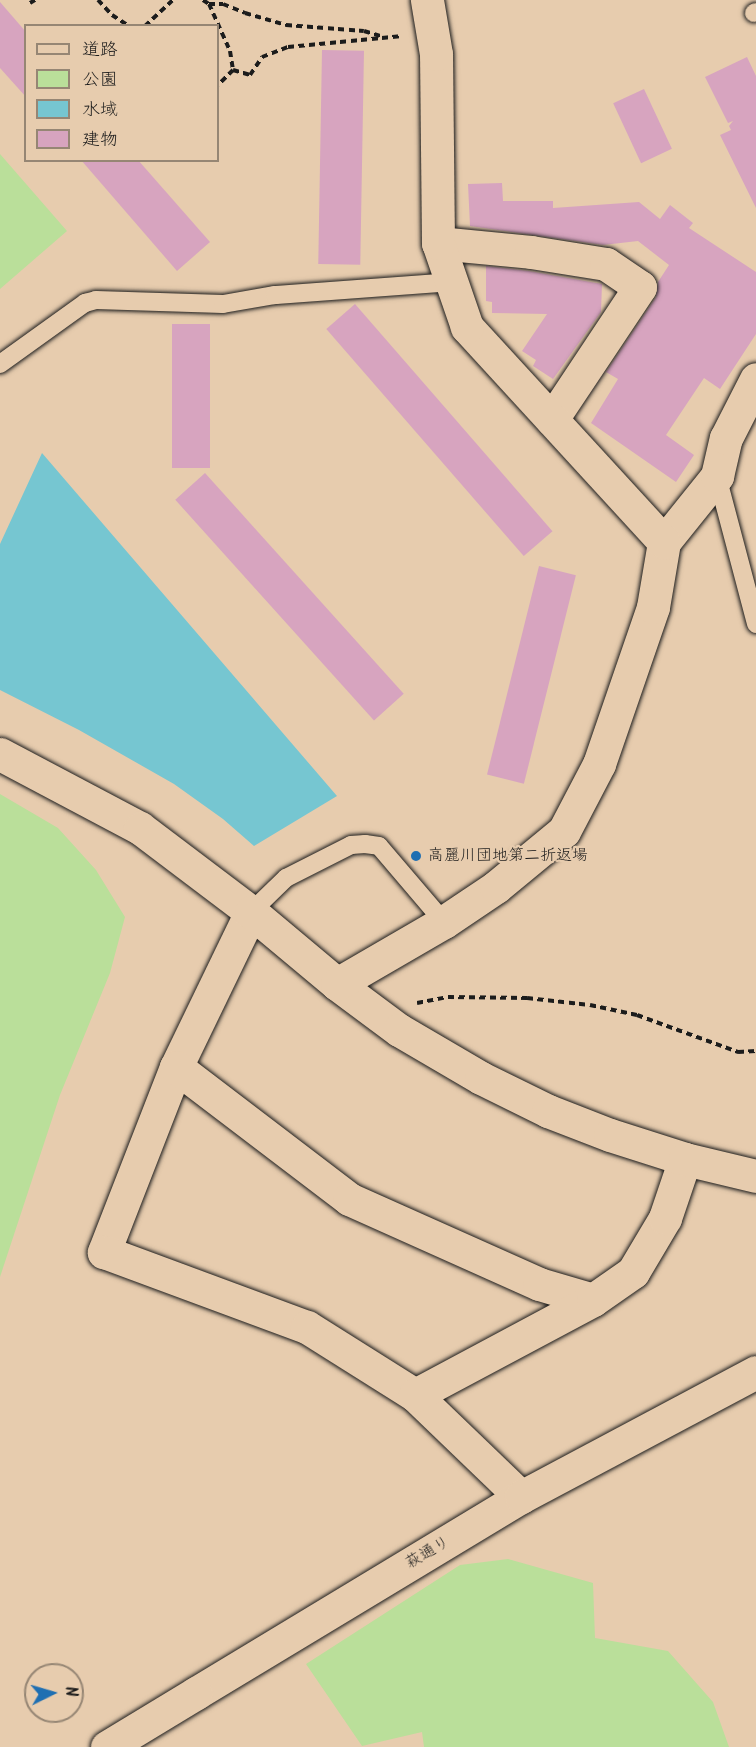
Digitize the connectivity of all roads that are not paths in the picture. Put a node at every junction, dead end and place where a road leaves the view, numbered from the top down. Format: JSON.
{"nodes":[{"id":1,"x":427,"y":0,"type":"edge"},
{"id":2,"x":438,"y":243,"type":"junction"},
{"id":3,"x":451,"y":282,"type":"junction"},
{"id":4,"x":0,"y":364,"type":"edge"},
{"id":5,"x":756,"y":379,"type":"edge"},
{"id":6,"x":552,"y":419,"type":"junction"},
{"id":7,"x":717,"y":476,"type":"junction"},
{"id":8,"x":664,"y":542,"type":"junction"},
{"id":9,"x":756,"y":624,"type":"edge"},
{"id":10,"x":0,"y":754,"type":"edge"},
{"id":11,"x":251,"y":912,"type":"junction"},
{"id":12,"x":444,"y":922,"type":"junction"},
{"id":13,"x":337,"y":984,"type":"junction"},
{"id":14,"x":176,"y":1067,"type":"junction"},
{"id":15,"x":685,"y":1159,"type":"junction"},
{"id":16,"x":756,"y":1176,"type":"edge"},
{"id":17,"x":593,"y":1300,"type":"junction"},
{"id":18,"x":756,"y":1372,"type":"edge"},
{"id":19,"x":415,"y":1395,"type":"junction"},
{"id":20,"x":521,"y":1497,"type":"junction"},
{"id":21,"x":107,"y":1747,"type":"edge"}],
"edges":[{"from":1,"to":2,"type":"street"},
{"from":2,"to":3,"type":"street"},
{"from":2,"to":6,"type":"street"},
{"from":3,"to":4,"type":"lane"},
{"from":3,"to":6,"type":"street"},
{"from":5,"to":7,"type":"street"},
{"from":6,"to":8,"type":"street"},
{"from":7,"to":8,"type":"street"},
{"from":7,"to":9,"type":"lane"},
{"from":8,"to":12,"type":"street"},
{"from":10,"to":11,"type":"street"},
{"from":11,"to":12,"type":"lane"},
{"from":11,"to":13,"type":"street"},
{"from":11,"to":14,"type":"street"},
{"from":12,"to":13,"type":"street"},
{"from":13,"to":15,"type":"street"},
{"from":14,"to":17,"type":"street"},
{"from":14,"to":19,"type":"street"},
{"from":15,"to":16,"type":"street"},
{"from":15,"to":17,"type":"street"},
{"from":17,"to":19,"type":"street"},
{"from":18,"to":20,"type":"street","name":"萩通り"},
{"from":19,"to":20,"type":"street"},
{"from":20,"to":21,"type":"street","name":"萩通り"}]}
